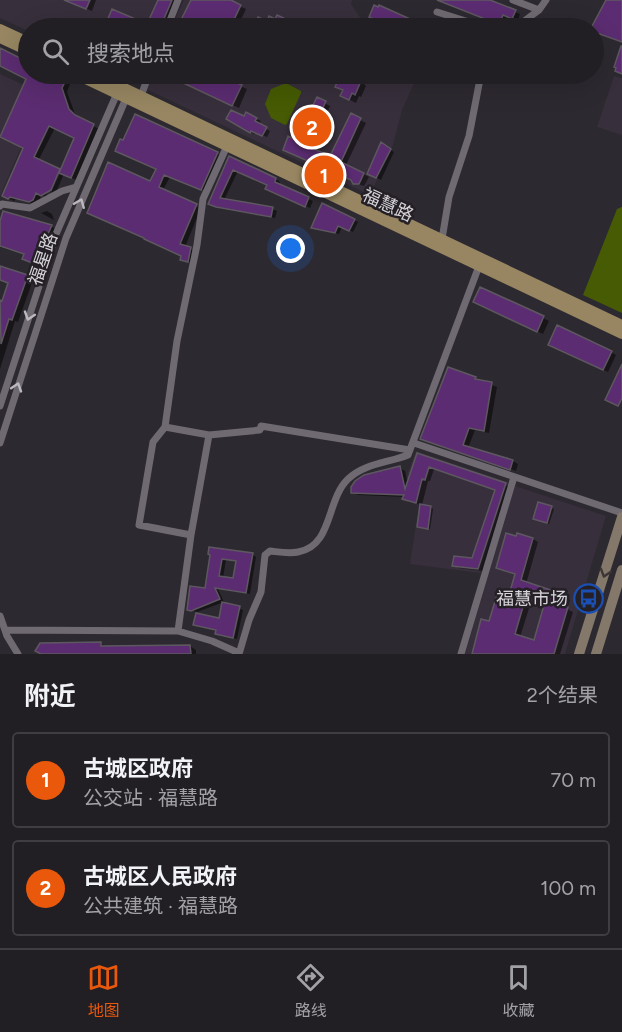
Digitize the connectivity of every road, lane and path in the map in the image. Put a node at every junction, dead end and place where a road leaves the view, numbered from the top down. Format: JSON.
{"nodes":[{"id":1,"x":178,"y":0,"type":"edge"},
{"id":2,"x":513,"y":0,"type":"edge"},
{"id":3,"x":546,"y":0,"type":"edge"},
{"id":4,"x":533,"y":3,"type":"edge"},
{"id":5,"x":539,"y":10,"type":"junction"},
{"id":6,"x":437,"y":12,"type":"dead end"},
{"id":7,"x":171,"y":18,"type":"edge"},
{"id":8,"x":456,"y":18,"type":"edge"},
{"id":9,"x":528,"y":18,"type":"edge"},
{"id":10,"x":0,"y":29,"type":"edge"},
{"id":11,"x":18,"y":37,"type":"edge"},
{"id":12,"x":0,"y":38,"type":"edge"},
{"id":13,"x":18,"y":46,"type":"edge"},
{"id":14,"x":102,"y":84,"type":"edge"},
{"id":15,"x":111,"y":84,"type":"edge"},
{"id":16,"x":145,"y":84,"type":"edge"},
{"id":17,"x":479,"y":84,"type":"edge"},
{"id":18,"x":123,"y":92,"type":"junction"},
{"id":19,"x":141,"y":96,"type":"junction"},
{"id":20,"x":227,"y":146,"type":"junction"},
{"id":21,"x":76,"y":187,"type":"junction"},
{"id":22,"x":0,"y":206,"type":"edge"},
{"id":23,"x":442,"y":239,"type":"junction"},
{"id":24,"x":479,"y":266,"type":"junction"},
{"id":25,"x":622,"y":325,"type":"edge"},
{"id":26,"x":622,"y":334,"type":"edge"},
{"id":27,"x":0,"y":406,"type":"edge"},
{"id":28,"x":165,"y":427,"type":"junction"},
{"id":29,"x":209,"y":435,"type":"junction"},
{"id":30,"x":0,"y":443,"type":"edge"},
{"id":31,"x":412,"y":447,"type":"junction"},
{"id":32,"x":514,"y":477,"type":"junction"},
{"id":33,"x":622,"y":515,"type":"edge"},
{"id":34,"x":191,"y":535,"type":"junction"},
{"id":35,"x":621,"y":577,"type":"edge"},
{"id":36,"x":0,"y":615,"type":"edge"},
{"id":37,"x":5,"y":630,"type":"junction"},
{"id":38,"x":178,"y":631,"type":"junction"},
{"id":39,"x":18,"y":654,"type":"edge"},
{"id":40,"x":239,"y":654,"type":"edge"},
{"id":41,"x":461,"y":654,"type":"edge"},
{"id":42,"x":579,"y":654,"type":"edge"},
{"id":43,"x":596,"y":654,"type":"edge"}],
"edges":[{"from":1,"to":7,"type":"street"},
{"from":2,"to":4,"type":"street"},
{"from":3,"to":5,"type":"street"},
{"from":4,"to":5,"type":"street"},
{"from":5,"to":9,"type":"street"},
{"from":6,"to":8,"type":"street"},
{"from":10,"to":11,"type":"main road"},
{"from":12,"to":13,"type":"main road"},
{"from":14,"to":18,"type":"main road","name":"福慧路"},
{"from":15,"to":18,"type":"main road","name":"福慧路"},
{"from":16,"to":19,"type":"street"},
{"from":17,"to":23,"type":"street"},
{"from":18,"to":19,"type":"main road","name":"福慧路"},
{"from":18,"to":20,"type":"main road","name":"福慧路"},
{"from":18,"to":21,"type":"street","name":"福星路"},
{"from":30,"to":18,"type":"street","name":"福星路","one_way":true},
{"from":19,"to":23,"type":"main road","name":"福慧路"},
{"from":20,"to":24,"type":"main road","name":"福慧路"},
{"from":20,"to":28,"type":"street"},
{"from":21,"to":22,"type":"street"},
{"from":21,"to":27,"type":"street","name":"福星路","one_way":true},
{"from":23,"to":25,"type":"main road","name":"福慧路"},
{"from":24,"to":26,"type":"main road","name":"福慧路"},
{"from":24,"to":31,"type":"street"},
{"from":28,"to":29,"type":"street"},
{"from":28,"to":34,"type":"street"},
{"from":29,"to":31,"type":"street"},
{"from":29,"to":34,"type":"street"},
{"from":31,"to":32,"type":"street"},
{"from":31,"to":40,"type":"street"},
{"from":32,"to":33,"type":"street"},
{"from":32,"to":41,"type":"street"},
{"from":33,"to":42,"type":"main road","one_way":true},
{"from":34,"to":38,"type":"street"},
{"from":35,"to":43,"type":"main road"},
{"from":36,"to":37,"type":"street"},
{"from":37,"to":38,"type":"street"},
{"from":37,"to":39,"type":"street"},
{"from":38,"to":40,"type":"street"}]}
